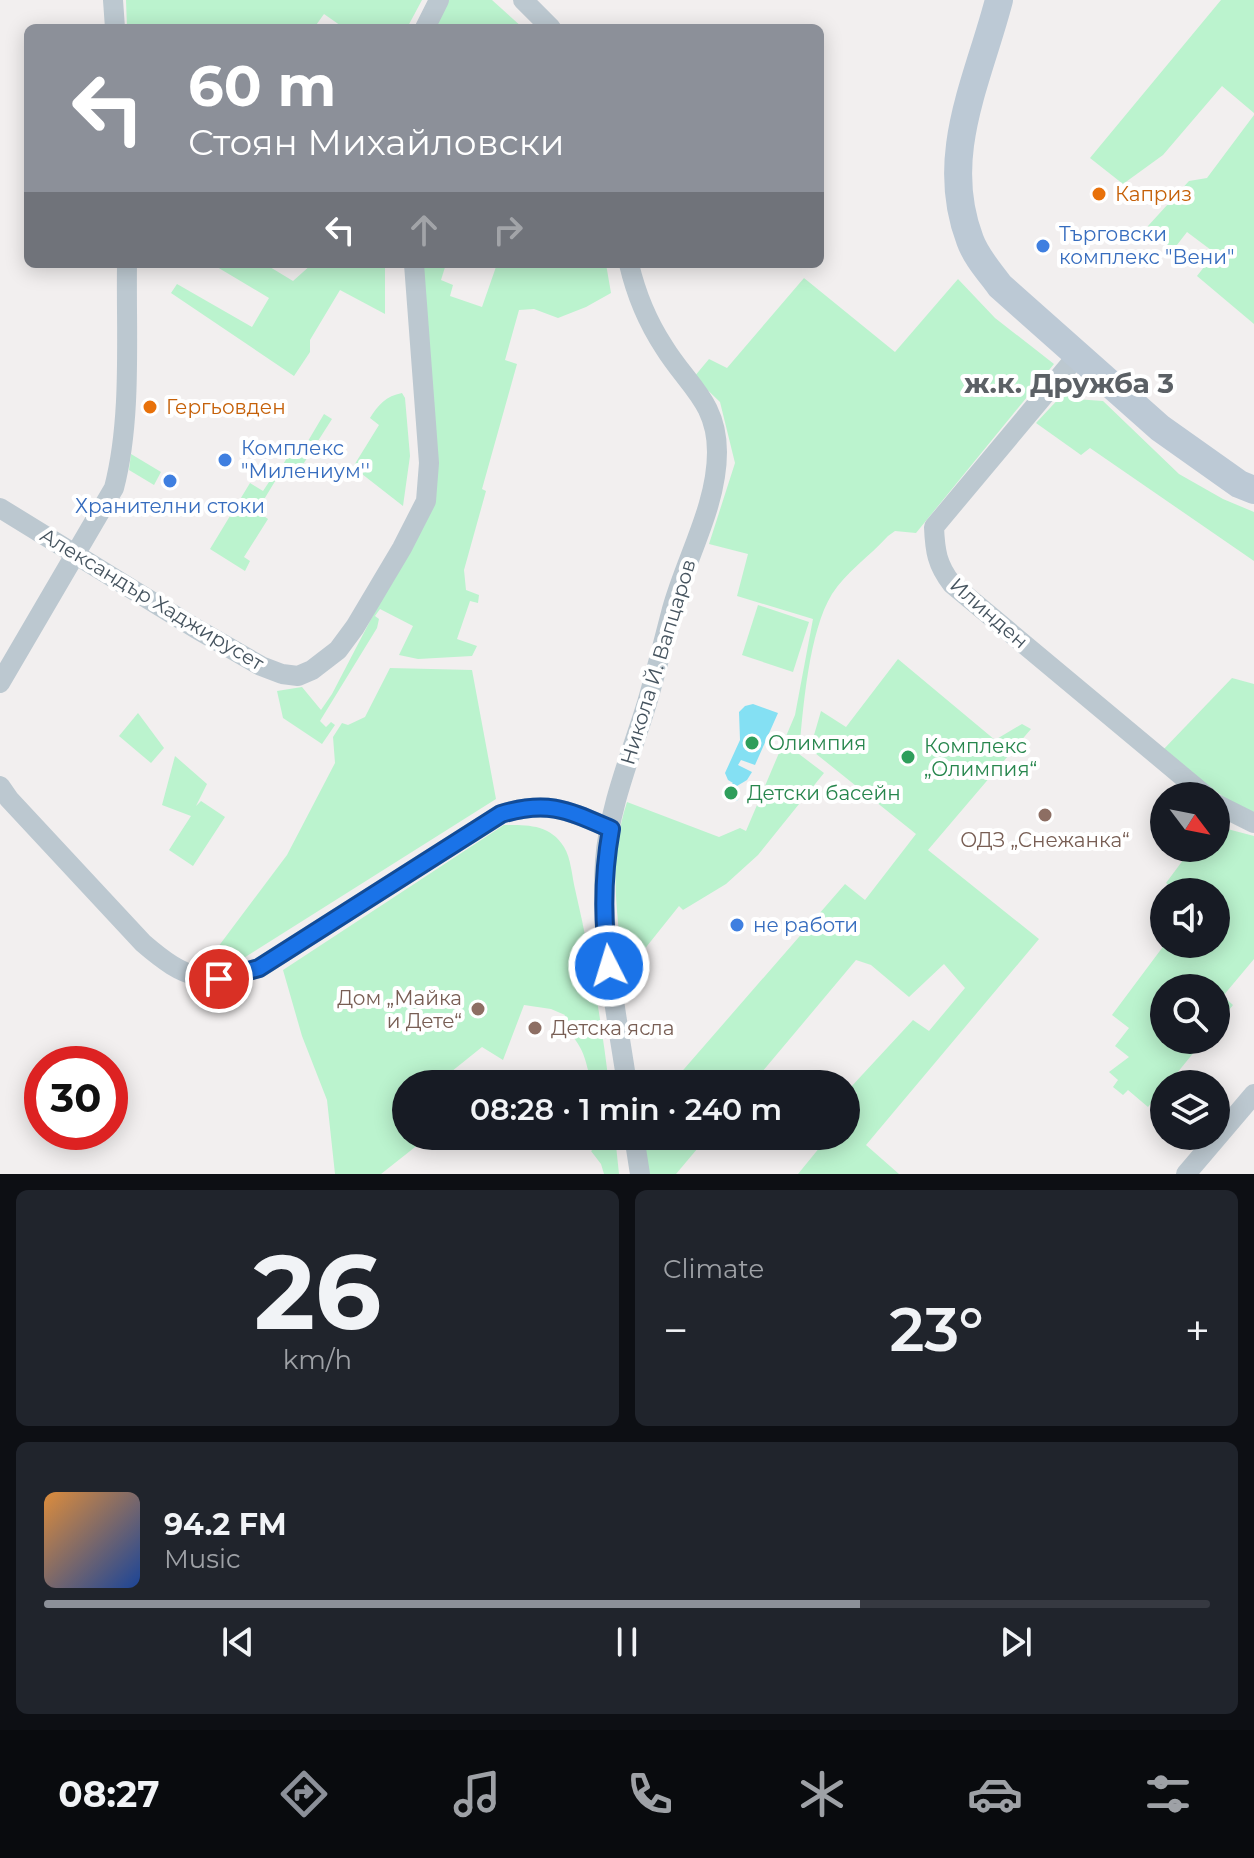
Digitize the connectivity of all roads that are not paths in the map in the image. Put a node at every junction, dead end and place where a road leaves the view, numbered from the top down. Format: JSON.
{"nodes":[{"id":1,"x":113,"y":0,"type":"edge"},
{"id":2,"x":439,"y":0,"type":"edge"},
{"id":3,"x":523,"y":0,"type":"edge"},
{"id":4,"x":999,"y":0,"type":"edge"},
{"id":5,"x":115,"y":24,"type":"edge"},
{"id":6,"x":427,"y":24,"type":"edge"},
{"id":7,"x":547,"y":24,"type":"edge"},
{"id":8,"x":127,"y":268,"type":"edge"},
{"id":9,"x":414,"y":268,"type":"edge"},
{"id":10,"x":630,"y":268,"type":"edge"},
{"id":11,"x":1077,"y":356,"type":"junction"},
{"id":12,"x":1254,"y":490,"type":"edge"},
{"id":13,"x":0,"y":508,"type":"edge"},
{"id":14,"x":75,"y":553,"type":"junction"},
{"id":15,"x":0,"y":683,"type":"edge"},
{"id":16,"x":1189,"y":782,"type":"edge"},
{"id":17,"x":0,"y":786,"type":"edge"},
{"id":18,"x":1230,"y":811,"type":"edge"},
{"id":19,"x":1254,"y":823,"type":"edge"},
{"id":20,"x":611,"y":829,"type":"junction"},
{"id":21,"x":625,"y":1070,"type":"edge"},
{"id":22,"x":1254,"y":1094,"type":"edge"},
{"id":23,"x":636,"y":1150,"type":"edge"},
{"id":24,"x":640,"y":1174,"type":"edge"},
{"id":25,"x":1186,"y":1174,"type":"edge"}],
"edges":[{"from":1,"to":5,"type":"street"},
{"from":2,"to":6,"type":"street"},
{"from":3,"to":7,"type":"street"},
{"from":4,"to":11,"type":"main road"},
{"from":8,"to":14,"type":"street"},
{"from":9,"to":14,"type":"street","name":"Александър Хаджирусет"},
{"from":10,"to":20,"type":"street","name":"Никола Й. Вапцаров"},
{"from":11,"to":12,"type":"main road"},
{"from":11,"to":16,"type":"street","name":"Илинден"},
{"from":13,"to":14,"type":"street","name":"Александър Хаджирусет"},
{"from":14,"to":15,"type":"street"},
{"from":17,"to":20,"type":"street"},
{"from":18,"to":19,"type":"street"},
{"from":20,"to":21,"type":"street","name":"Никола Й. Вапцаров"},
{"from":22,"to":25,"type":"street"},
{"from":23,"to":24,"type":"street"}]}
